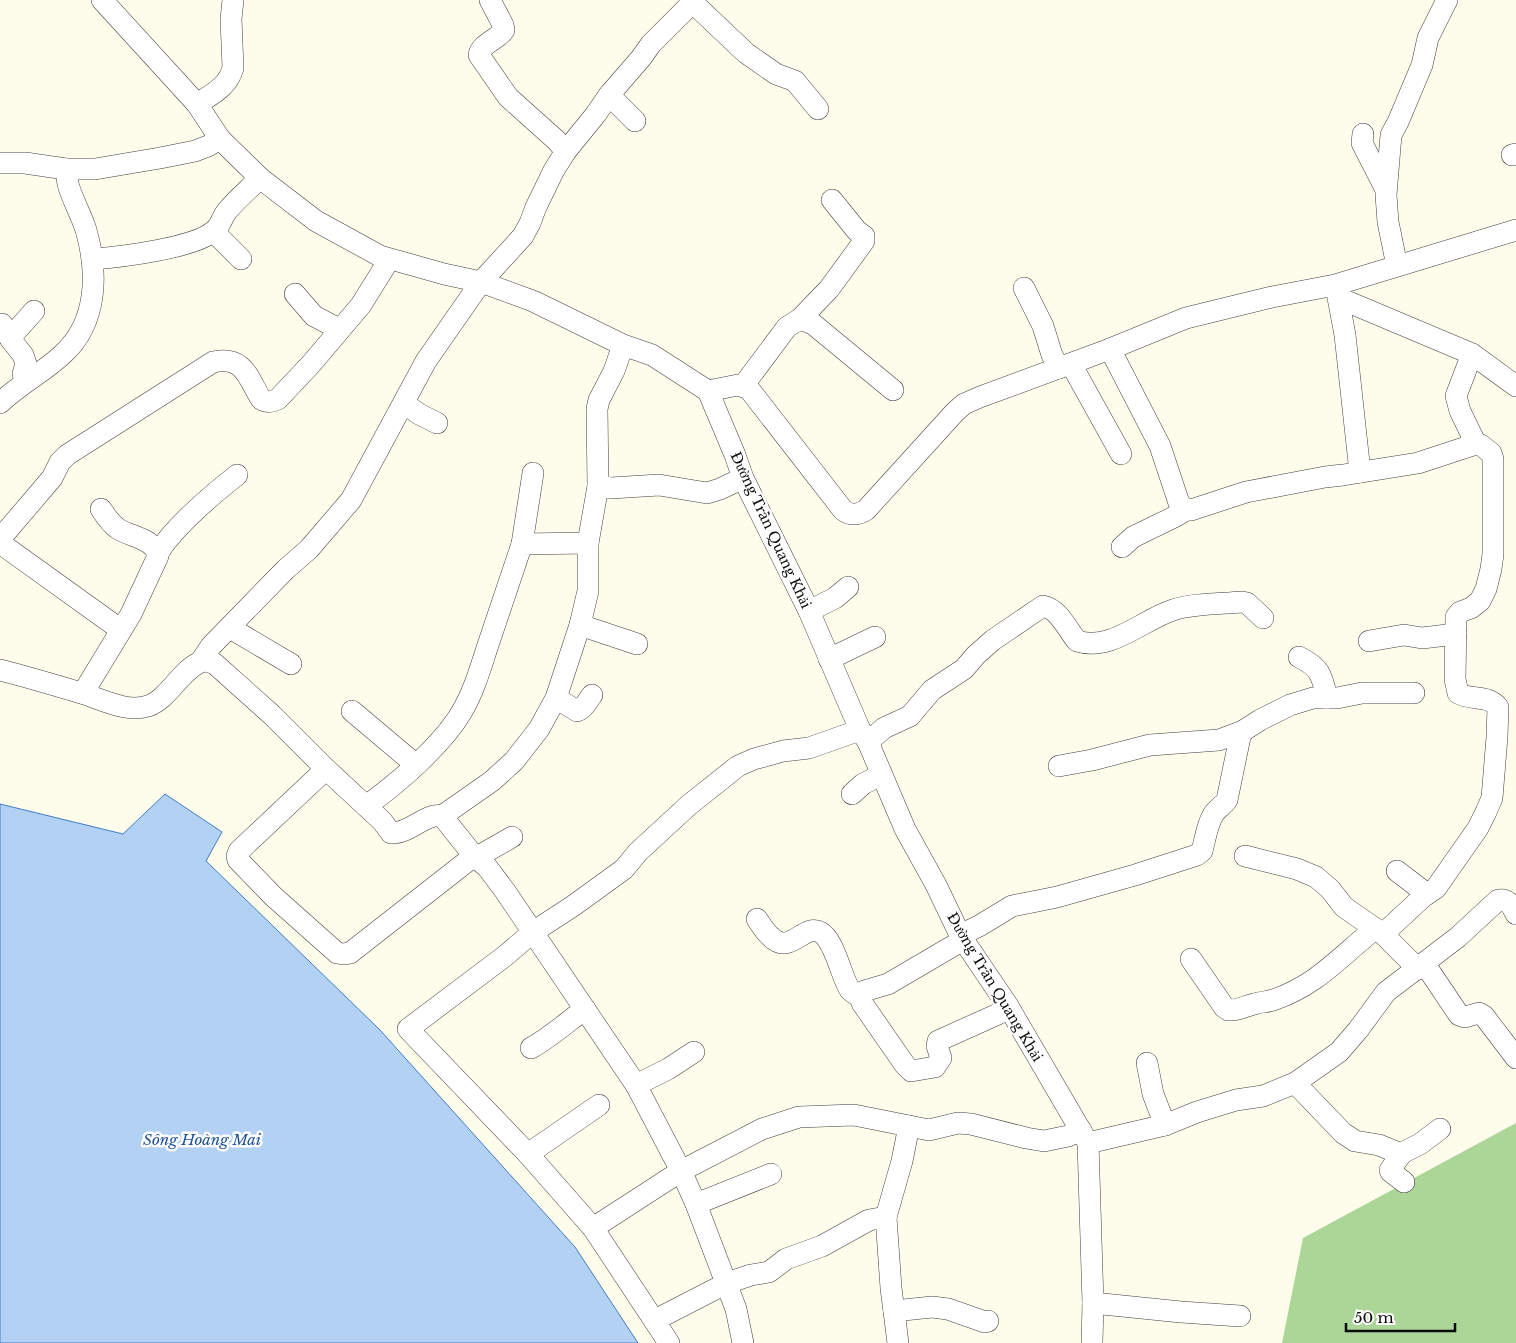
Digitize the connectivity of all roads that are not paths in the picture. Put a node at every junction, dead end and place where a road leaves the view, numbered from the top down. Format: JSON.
{"nodes":[{"id":1,"x":102,"y":0,"type":"edge"},
{"id":2,"x":233,"y":0,"type":"edge"},
{"id":3,"x":490,"y":0,"type":"edge"},
{"id":4,"x":1447,"y":0,"type":"edge"},
{"id":5,"x":692,"y":1,"type":"edge"},
{"id":6,"x":609,"y":95,"type":"junction"},
{"id":7,"x":197,"y":104,"type":"junction"},
{"id":8,"x":818,"y":109,"type":"dead end"},
{"id":9,"x":635,"y":121,"type":"dead end"},
{"id":10,"x":1363,"y":134,"type":"dead end"},
{"id":11,"x":220,"y":139,"type":"junction"},
{"id":12,"x":566,"y":151,"type":"junction"},
{"id":13,"x":0,"y":164,"type":"edge"},
{"id":14,"x":66,"y":168,"type":"junction"},
{"id":15,"x":260,"y":178,"type":"junction"},
{"id":16,"x":1386,"y":191,"type":"junction"},
{"id":17,"x":832,"y":200,"type":"dead end"},
{"id":18,"x":1516,"y":230,"type":"edge"},
{"id":19,"x":214,"y":232,"type":"junction"},
{"id":20,"x":93,"y":259,"type":"junction"},
{"id":21,"x":240,"y":259,"type":"dead end"},
{"id":22,"x":389,"y":260,"type":"junction"},
{"id":23,"x":1397,"y":266,"type":"junction"},
{"id":24,"x":481,"y":282,"type":"junction"},
{"id":25,"x":1024,"y":288,"type":"dead end"},
{"id":26,"x":1337,"y":292,"type":"junction"},
{"id":27,"x":295,"y":294,"type":"dead end"},
{"id":28,"x":34,"y":311,"type":"dead end"},
{"id":29,"x":800,"y":319,"type":"junction"},
{"id":30,"x":339,"y":329,"type":"junction"},
{"id":31,"x":623,"y":344,"type":"junction"},
{"id":32,"x":1110,"y":350,"type":"junction"},
{"id":33,"x":1472,"y":354,"type":"junction"},
{"id":34,"x":1065,"y":366,"type":"junction"},
{"id":35,"x":25,"y":382,"type":"junction"},
{"id":36,"x":743,"y":386,"type":"junction"},
{"id":37,"x":1516,"y":386,"type":"edge"},
{"id":38,"x":893,"y":390,"type":"dead end"},
{"id":39,"x":708,"y":392,"type":"junction"},
{"id":40,"x":1,"y":399,"type":"edge"},
{"id":41,"x":404,"y":404,"type":"junction"},
{"id":42,"x":437,"y":423,"type":"dead end"},
{"id":43,"x":1476,"y":444,"type":"junction"},
{"id":44,"x":1121,"y":454,"type":"dead end"},
{"id":45,"x":1360,"y":472,"type":"junction"},
{"id":46,"x":533,"y":473,"type":"dead end"},
{"id":47,"x":237,"y":475,"type":"dead end"},
{"id":48,"x":743,"y":478,"type":"junction"},
{"id":49,"x":598,"y":486,"type":"junction"},
{"id":50,"x":101,"y":509,"type":"dead end"},
{"id":51,"x":1186,"y":510,"type":"junction"},
{"id":52,"x":0,"y":541,"type":"edge"},
{"id":53,"x":588,"y":543,"type":"junction"},
{"id":54,"x":522,"y":544,"type":"junction"},
{"id":55,"x":1122,"y":547,"type":"dead end"},
{"id":56,"x":158,"y":553,"type":"junction"},
{"id":57,"x":848,"y":587,"type":"dead end"},
{"id":58,"x":809,"y":611,"type":"junction"},
{"id":59,"x":1263,"y":618,"type":"dead end"},
{"id":60,"x":580,"y":625,"type":"junction"},
{"id":61,"x":230,"y":628,"type":"junction"},
{"id":62,"x":121,"y":630,"type":"junction"},
{"id":63,"x":1456,"y":634,"type":"junction"},
{"id":64,"x":875,"y":637,"type":"dead end"},
{"id":65,"x":1369,"y":641,"type":"dead end"},
{"id":66,"x":637,"y":644,"type":"dead end"},
{"id":67,"x":1299,"y":657,"type":"dead end"},
{"id":68,"x":829,"y":659,"type":"junction"},
{"id":69,"x":201,"y":661,"type":"junction"},
{"id":70,"x":292,"y":664,"type":"dead end"},
{"id":71,"x":0,"y":670,"type":"edge"},
{"id":72,"x":83,"y":693,"type":"junction"},
{"id":73,"x":1414,"y":693,"type":"dead end"},
{"id":74,"x":592,"y":695,"type":"dead end"},
{"id":75,"x":556,"y":698,"type":"junction"},
{"id":76,"x":1327,"y":698,"type":"junction"},
{"id":77,"x":352,"y":711,"type":"dead end"},
{"id":78,"x":1243,"y":731,"type":"junction"},
{"id":79,"x":864,"y":736,"type":"junction"},
{"id":80,"x":416,"y":765,"type":"junction"},
{"id":81,"x":1059,"y":766,"type":"dead end"},
{"id":82,"x":326,"y":769,"type":"junction"},
{"id":83,"x":881,"y":775,"type":"junction"},
{"id":84,"x":852,"y":794,"type":"dead end"},
{"id":85,"x":366,"y":806,"type":"junction"},
{"id":86,"x":442,"y":816,"type":"junction"},
{"id":87,"x":512,"y":837,"type":"dead end"},
{"id":88,"x":1245,"y":856,"type":"dead end"},
{"id":89,"x":476,"y":858,"type":"junction"},
{"id":90,"x":1397,"y":871,"type":"dead end"},
{"id":91,"x":1427,"y":894,"type":"junction"},
{"id":92,"x":1516,"y":914,"type":"edge"},
{"id":93,"x":756,"y":919,"type":"dead end"},
{"id":94,"x":1378,"y":931,"type":"junction"},
{"id":95,"x":533,"y":932,"type":"junction"},
{"id":96,"x":962,"y":938,"type":"junction"},
{"id":97,"x":1191,"y":959,"type":"dead end"},
{"id":98,"x":1421,"y":966,"type":"junction"},
{"id":99,"x":860,"y":997,"type":"junction"},
{"id":100,"x":1008,"y":1006,"type":"junction"},
{"id":101,"x":585,"y":1009,"type":"junction"},
{"id":102,"x":531,"y":1048,"type":"dead end"},
{"id":103,"x":694,"y":1052,"type":"dead end"},
{"id":104,"x":1516,"y":1058,"type":"edge"},
{"id":105,"x":1147,"y":1063,"type":"dead end"},
{"id":106,"x":1296,"y":1083,"type":"junction"},
{"id":107,"x":636,"y":1085,"type":"junction"},
{"id":108,"x":598,"y":1105,"type":"dead end"},
{"id":109,"x":1165,"y":1125,"type":"junction"},
{"id":110,"x":909,"y":1126,"type":"junction"},
{"id":111,"x":1440,"y":1129,"type":"dead end"},
{"id":112,"x":1084,"y":1136,"type":"junction"},
{"id":113,"x":1402,"y":1153,"type":"junction"},
{"id":114,"x":528,"y":1154,"type":"junction"},
{"id":115,"x":681,"y":1171,"type":"junction"},
{"id":116,"x":771,"y":1174,"type":"dead end"},
{"id":117,"x":1404,"y":1182,"type":"dead end"},
{"id":118,"x":696,"y":1204,"type":"junction"},
{"id":119,"x":886,"y":1217,"type":"junction"},
{"id":120,"x":594,"y":1228,"type":"junction"},
{"id":121,"x":727,"y":1283,"type":"junction"},
{"id":122,"x":1093,"y":1303,"type":"junction"},
{"id":123,"x":894,"y":1311,"type":"junction"},
{"id":124,"x":1240,"y":1316,"type":"dead end"},
{"id":125,"x":655,"y":1320,"type":"junction"},
{"id":126,"x":988,"y":1321,"type":"dead end"},
{"id":127,"x":740,"y":1342,"type":"edge"},
{"id":128,"x":669,"y":1343,"type":"edge"},
{"id":129,"x":898,"y":1343,"type":"edge"},
{"id":130,"x":1092,"y":1343,"type":"edge"}],
"edges":[{"from":1,"to":7,"type":"street"},
{"from":2,"to":7,"type":"street"},
{"from":3,"to":12,"type":"street"},
{"from":4,"to":16,"type":"street"},
{"from":5,"to":6,"type":"street"},
{"from":5,"to":8,"type":"street"},
{"from":6,"to":9,"type":"street"},
{"from":6,"to":12,"type":"street"},
{"from":7,"to":11,"type":"street"},
{"from":10,"to":16,"type":"street"},
{"from":11,"to":14,"type":"street"},
{"from":11,"to":15,"type":"street"},
{"from":12,"to":24,"type":"street"},
{"from":13,"to":14,"type":"street"},
{"from":14,"to":20,"type":"street"},
{"from":15,"to":19,"type":"street"},
{"from":15,"to":22,"type":"street"},
{"from":16,"to":23,"type":"street"},
{"from":17,"to":29,"type":"street"},
{"from":18,"to":23,"type":"street"},
{"from":19,"to":20,"type":"street"},
{"from":19,"to":21,"type":"street"},
{"from":20,"to":35,"type":"street"},
{"from":22,"to":24,"type":"street"},
{"from":22,"to":30,"type":"street"},
{"from":23,"to":26,"type":"street"},
{"from":24,"to":31,"type":"street"},
{"from":24,"to":41,"type":"street"},
{"from":25,"to":34,"type":"street"},
{"from":26,"to":32,"type":"street"},
{"from":26,"to":33,"type":"street"},
{"from":26,"to":45,"type":"street"},
{"from":27,"to":30,"type":"street"},
{"from":28,"to":35,"type":"street"},
{"from":29,"to":36,"type":"street"},
{"from":29,"to":38,"type":"street"},
{"from":30,"to":52,"type":"street"},
{"from":31,"to":39,"type":"street"},
{"from":31,"to":49,"type":"street"},
{"from":32,"to":34,"type":"street"},
{"from":32,"to":51,"type":"street"},
{"from":33,"to":37,"type":"street"},
{"from":33,"to":43,"type":"street"},
{"from":34,"to":36,"type":"street"},
{"from":34,"to":44,"type":"street"},
{"from":35,"to":40,"type":"street"},
{"from":36,"to":39,"type":"street"},
{"from":39,"to":48,"type":"street","name":"Đường Trần Quang Khải"},
{"from":41,"to":42,"type":"street"},
{"from":41,"to":61,"type":"street"},
{"from":43,"to":45,"type":"street"},
{"from":43,"to":63,"type":"street"},
{"from":45,"to":51,"type":"street"},
{"from":46,"to":54,"type":"street"},
{"from":47,"to":56,"type":"street"},
{"from":48,"to":49,"type":"street"},
{"from":48,"to":58,"type":"street","name":"Đường Trần Quang Khải"},
{"from":49,"to":53,"type":"street"},
{"from":50,"to":56,"type":"street"},
{"from":51,"to":55,"type":"street"},
{"from":52,"to":62,"type":"street"},
{"from":53,"to":54,"type":"street"},
{"from":53,"to":60,"type":"street"},
{"from":54,"to":80,"type":"street"},
{"from":56,"to":62,"type":"street"},
{"from":57,"to":58,"type":"street"},
{"from":58,"to":68,"type":"street","name":"Đường Trần Quang Khải"},
{"from":59,"to":79,"type":"street"},
{"from":60,"to":66,"type":"street"},
{"from":60,"to":75,"type":"street"},
{"from":61,"to":69,"type":"street"},
{"from":61,"to":70,"type":"street"},
{"from":62,"to":72,"type":"street"},
{"from":63,"to":65,"type":"street"},
{"from":63,"to":91,"type":"street"},
{"from":64,"to":68,"type":"street"},
{"from":67,"to":76,"type":"street"},
{"from":68,"to":79,"type":"street","name":"Đường Trần Quang Khải"},
{"from":69,"to":72,"type":"street"},
{"from":69,"to":82,"type":"street"},
{"from":71,"to":72,"type":"street"},
{"from":73,"to":76,"type":"street"},
{"from":74,"to":75,"type":"street"},
{"from":75,"to":86,"type":"street"},
{"from":76,"to":78,"type":"street"},
{"from":77,"to":80,"type":"street"},
{"from":78,"to":81,"type":"street"},
{"from":78,"to":96,"type":"street"},
{"from":79,"to":83,"type":"street","name":"Đường Trần Quang Khải"},
{"from":79,"to":95,"type":"street"},
{"from":80,"to":85,"type":"street"},
{"from":82,"to":85,"type":"street"},
{"from":82,"to":89,"type":"street"},
{"from":83,"to":84,"type":"street"},
{"from":83,"to":96,"type":"street","name":"Đường Trần Quang Khải"},
{"from":85,"to":86,"type":"street"},
{"from":86,"to":89,"type":"street"},
{"from":87,"to":89,"type":"street"},
{"from":88,"to":94,"type":"street"},
{"from":89,"to":95,"type":"street"},
{"from":90,"to":91,"type":"street"},
{"from":91,"to":94,"type":"street"},
{"from":92,"to":98,"type":"street"},
{"from":93,"to":99,"type":"street"},
{"from":94,"to":97,"type":"street"},
{"from":94,"to":98,"type":"street"},
{"from":95,"to":101,"type":"street"},
{"from":95,"to":114,"type":"street"},
{"from":96,"to":99,"type":"street"},
{"from":96,"to":100,"type":"street","name":"Đường Trần Quang Khải"},
{"from":98,"to":104,"type":"street"},
{"from":98,"to":106,"type":"street"},
{"from":99,"to":100,"type":"street"},
{"from":100,"to":112,"type":"street","name":"Đường Trần Quang Khải"},
{"from":101,"to":102,"type":"street"},
{"from":101,"to":107,"type":"street"},
{"from":103,"to":107,"type":"street"},
{"from":105,"to":109,"type":"street"},
{"from":106,"to":109,"type":"street"},
{"from":106,"to":113,"type":"street"},
{"from":107,"to":115,"type":"street"},
{"from":108,"to":114,"type":"street"},
{"from":109,"to":112,"type":"street"},
{"from":110,"to":112,"type":"street"},
{"from":110,"to":115,"type":"street"},
{"from":110,"to":119,"type":"street"},
{"from":111,"to":113,"type":"street"},
{"from":112,"to":122,"type":"street","name":"Đường Trần Quang Khải"},
{"from":113,"to":117,"type":"street"},
{"from":114,"to":120,"type":"street"},
{"from":115,"to":118,"type":"street"},
{"from":115,"to":120,"type":"street"},
{"from":116,"to":118,"type":"street"},
{"from":118,"to":121,"type":"street"},
{"from":119,"to":121,"type":"street"},
{"from":119,"to":123,"type":"street"},
{"from":120,"to":125,"type":"street"},
{"from":121,"to":125,"type":"street"},
{"from":121,"to":127,"type":"street"},
{"from":122,"to":124,"type":"street"},
{"from":122,"to":130,"type":"street","name":"Đường Trần Quang Khải"},
{"from":123,"to":126,"type":"street"},
{"from":123,"to":129,"type":"street"},
{"from":125,"to":128,"type":"street"}]}
